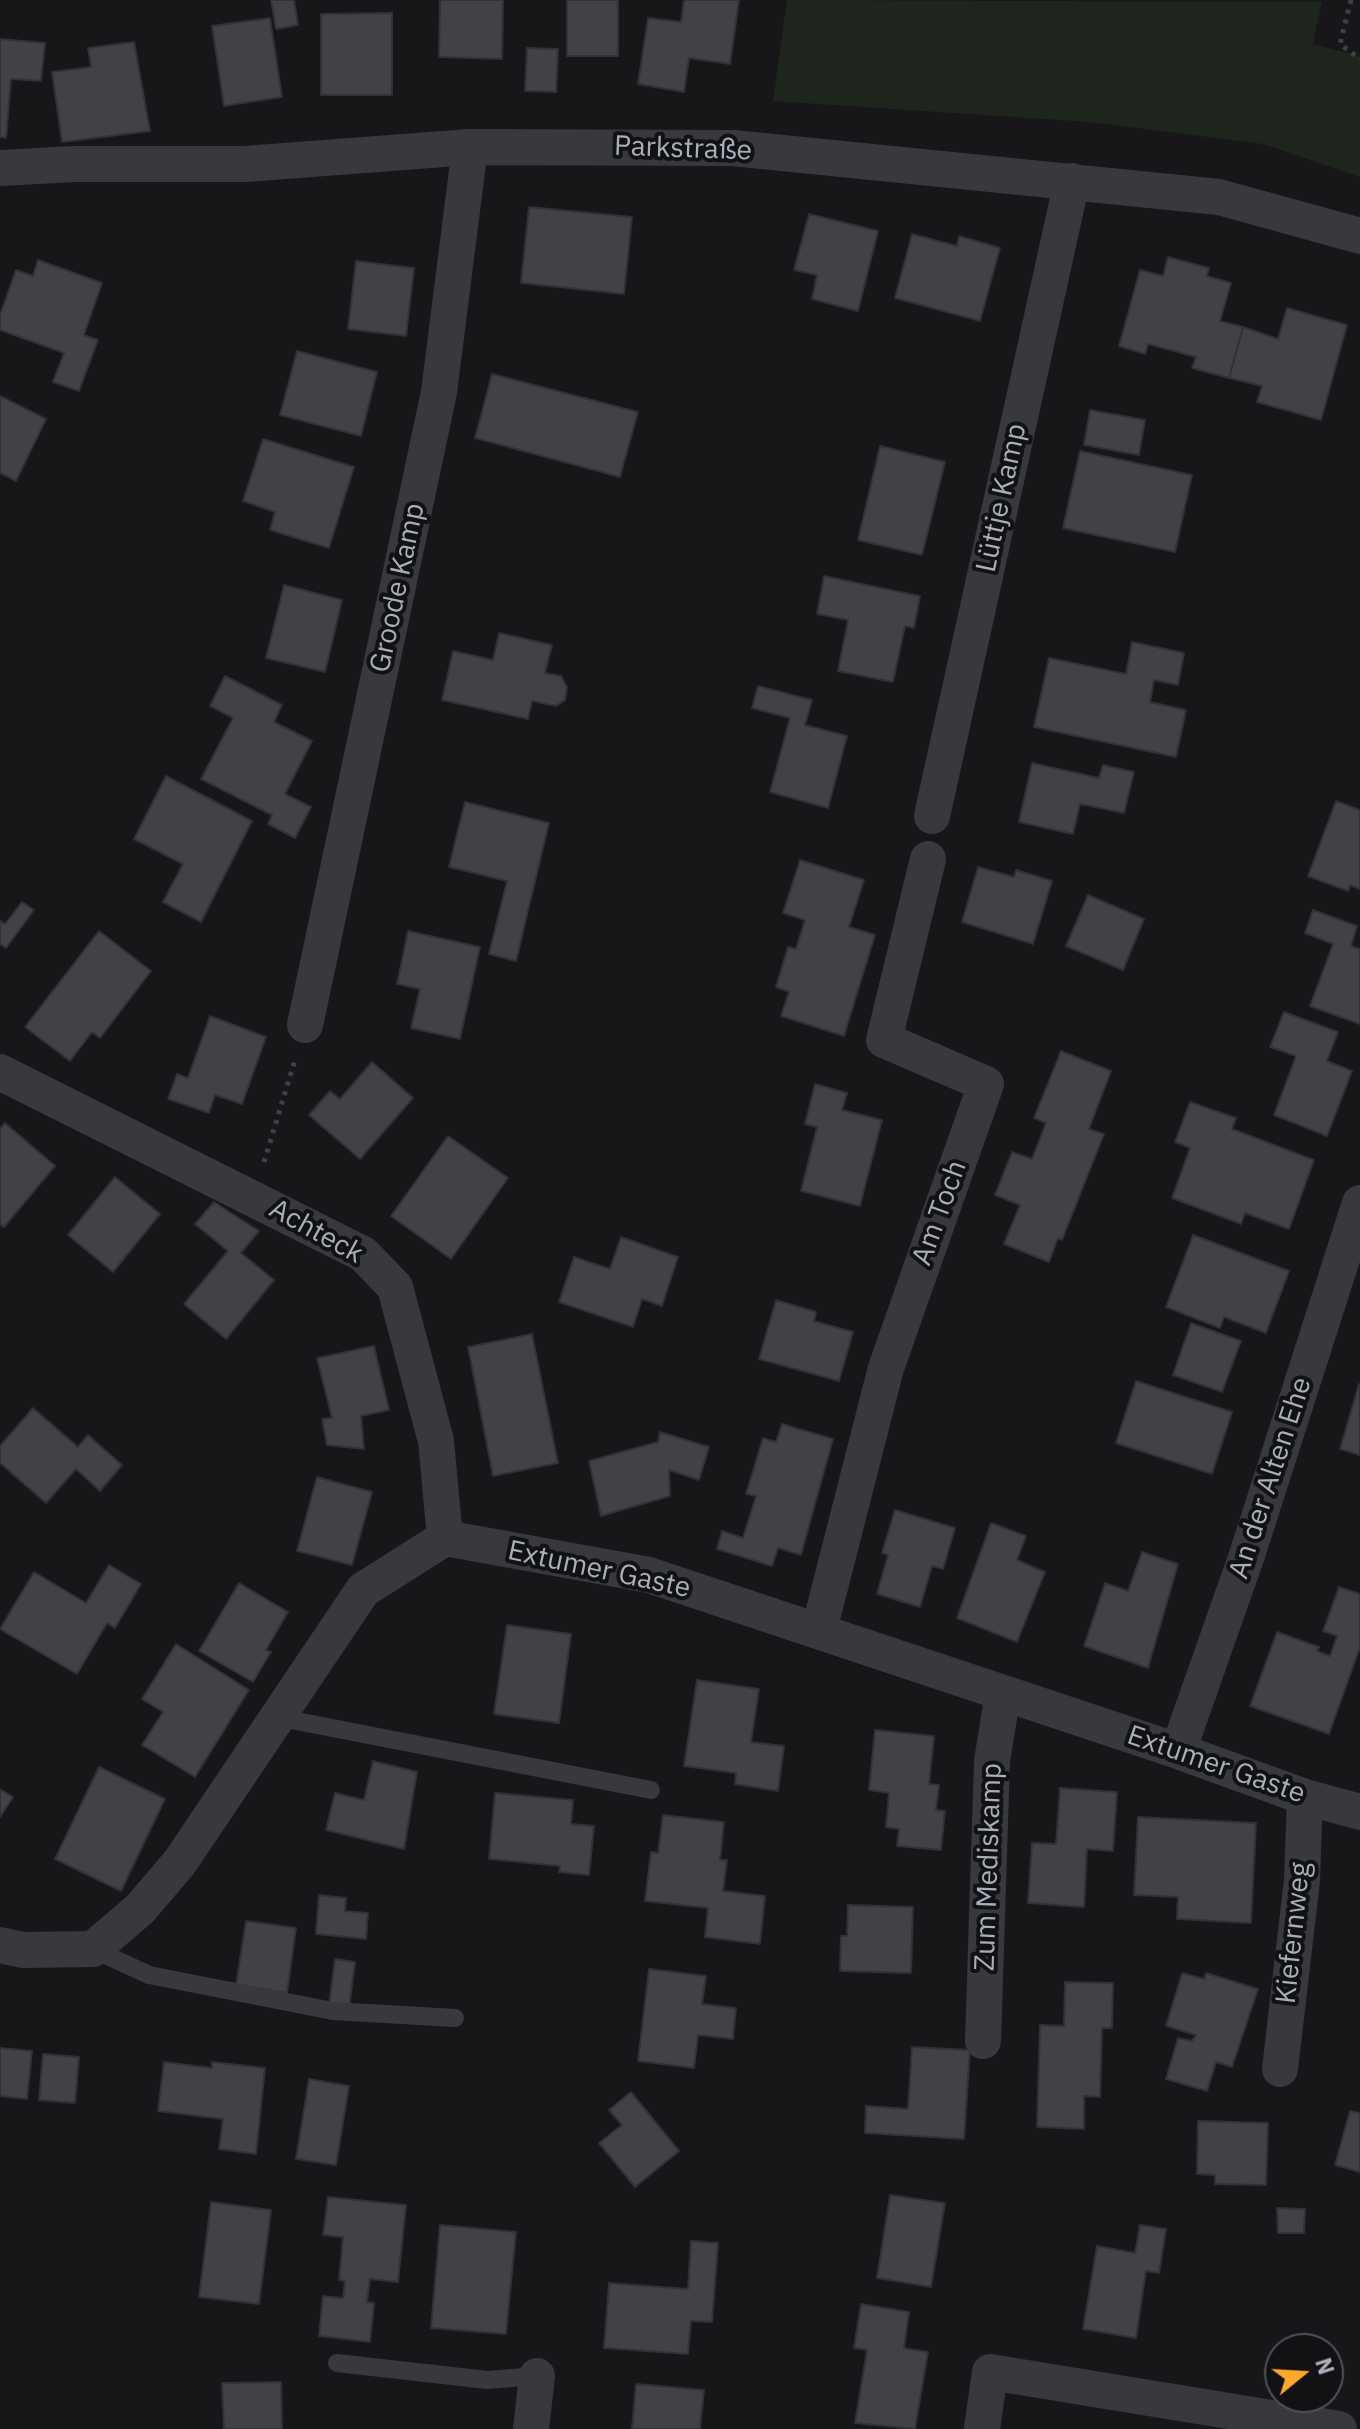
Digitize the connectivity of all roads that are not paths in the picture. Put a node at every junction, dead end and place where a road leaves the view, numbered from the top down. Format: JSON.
{"nodes":[{"id":1,"x":470,"y":147,"type":"junction"},
{"id":2,"x":0,"y":168,"type":"edge"},
{"id":3,"x":1072,"y":181,"type":"junction"},
{"id":4,"x":1360,"y":236,"type":"edge"},
{"id":5,"x":932,"y":816,"type":"dead end"},
{"id":6,"x":928,"y":859,"type":"dead end"},
{"id":7,"x":305,"y":1025,"type":"road end"},
{"id":8,"x":0,"y":1072,"type":"edge"},
{"id":9,"x":1360,"y":1203,"type":"edge"},
{"id":10,"x":445,"y":1538,"type":"junction"},
{"id":11,"x":819,"y":1630,"type":"junction"},
{"id":12,"x":1003,"y":1693,"type":"junction"},
{"id":13,"x":276,"y":1717,"type":"junction"},
{"id":14,"x":1178,"y":1751,"type":"junction"},
{"id":15,"x":651,"y":1790,"type":"dead end"},
{"id":16,"x":1305,"y":1797,"type":"junction"},
{"id":17,"x":1360,"y":1812,"type":"edge"},
{"id":18,"x":0,"y":1945,"type":"edge"},
{"id":19,"x":93,"y":1949,"type":"junction"},
{"id":20,"x":455,"y":2018,"type":"dead end"},
{"id":21,"x":983,"y":2041,"type":"dead end"},
{"id":22,"x":1280,"y":2069,"type":"dead end"},
{"id":23,"x":337,"y":2363,"type":"dead end"},
{"id":24,"x":537,"y":2376,"type":"joint"},
{"id":25,"x":531,"y":2429,"type":"edge"},
{"id":26,"x":982,"y":2429,"type":"edge"},
{"id":27,"x":1339,"y":2429,"type":"edge"}],
"edges":[{"from":1,"to":2,"type":"street","name":"Parkstraße"},
{"from":1,"to":3,"type":"street","name":"Parkstraße"},
{"from":1,"to":7,"type":"street","name":"Groode Kamp"},
{"from":3,"to":4,"type":"street","name":"Parkstraße"},
{"from":3,"to":5,"type":"street","name":"Lüttje Kamp"},
{"from":6,"to":11,"type":"street","name":"Am Toch"},
{"from":8,"to":10,"type":"street","name":"Achteck"},
{"from":9,"to":14,"type":"street","name":"An der Alten Ehe"},
{"from":10,"to":11,"type":"street","name":"Extumer Gaste"},
{"from":10,"to":13,"type":"street"},
{"from":11,"to":12,"type":"street","name":"Extumer Gaste"},
{"from":12,"to":14,"type":"street","name":"Extumer Gaste"},
{"from":12,"to":21,"type":"street","name":"Zum Mediskamp"},
{"from":13,"to":15,"type":"lane"},
{"from":13,"to":19,"type":"street"},
{"from":14,"to":16,"type":"street","name":"Extumer Gaste"},
{"from":16,"to":17,"type":"street","name":"Extumer Gaste"},
{"from":16,"to":22,"type":"street","name":"Kiefernweg"},
{"from":18,"to":19,"type":"street"},
{"from":19,"to":20,"type":"lane"},
{"from":23,"to":24,"type":"lane"},
{"from":24,"to":25,"type":"street"},
{"from":26,"to":27,"type":"street"}]}
